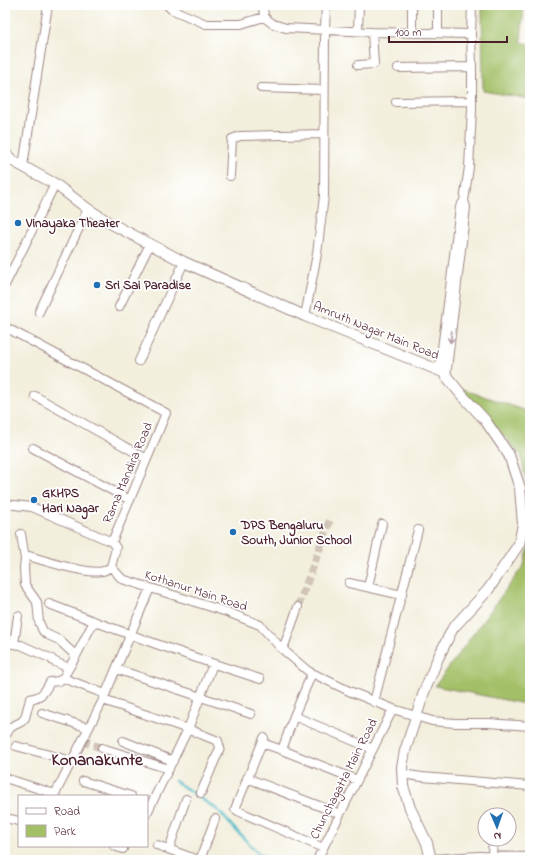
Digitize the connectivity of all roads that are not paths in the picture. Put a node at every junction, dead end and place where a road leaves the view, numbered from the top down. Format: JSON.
{"nodes":[{"id":1,"x":48,"y":5,"type":"edge"},
{"id":2,"x":167,"y":5,"type":"edge"},
{"id":3,"x":263,"y":5,"type":"edge"},
{"id":4,"x":326,"y":5,"type":"edge"},
{"id":5,"x":359,"y":5,"type":"edge"},
{"id":6,"x":412,"y":5,"type":"edge"},
{"id":7,"x":438,"y":5,"type":"edge"},
{"id":8,"x":472,"y":5,"type":"edge"},
{"id":9,"x":264,"y":17,"type":"junction"},
{"id":10,"x":325,"y":30,"type":"junction"},
{"id":11,"x":358,"y":31,"type":"junction"},
{"id":12,"x":372,"y":32,"type":"junction"},
{"id":13,"x":412,"y":32,"type":"junction"},
{"id":14,"x":438,"y":33,"type":"junction"},
{"id":15,"x":470,"y":34,"type":"junction"},
{"id":16,"x":358,"y":65,"type":"dead end"},
{"id":17,"x":472,"y":67,"type":"junction"},
{"id":18,"x":398,"y":68,"type":"dead end"},
{"id":19,"x":261,"y":88,"type":"dead end"},
{"id":20,"x":324,"y":90,"type":"junction"},
{"id":21,"x":471,"y":101,"type":"junction"},
{"id":22,"x":396,"y":102,"type":"dead end"},
{"id":23,"x":324,"y":134,"type":"junction"},
{"id":24,"x":5,"y":153,"type":"edge"},
{"id":25,"x":23,"y":166,"type":"junction"},
{"id":26,"x":230,"y":176,"type":"dead end"},
{"id":27,"x":55,"y":184,"type":"junction"},
{"id":28,"x":88,"y":209,"type":"junction"},
{"id":29,"x":150,"y":244,"type":"junction"},
{"id":30,"x":184,"y":262,"type":"junction"},
{"id":31,"x":5,"y":285,"type":"edge"},
{"id":32,"x":119,"y":307,"type":"dead end"},
{"id":33,"x":39,"y":312,"type":"dead end"},
{"id":34,"x":305,"y":316,"type":"junction"},
{"id":35,"x":5,"y":327,"type":"edge"},
{"id":36,"x":139,"y":361,"type":"dead end"},
{"id":37,"x":442,"y":374,"type":"junction"},
{"id":38,"x":35,"y":396,"type":"dead end"},
{"id":39,"x":33,"y":448,"type":"dead end"},
{"id":40,"x":148,"y":459,"type":"junction"},
{"id":41,"x":130,"y":500,"type":"junction"},
{"id":42,"x":5,"y":504,"type":"edge"},
{"id":43,"x":382,"y":524,"type":"dead end"},
{"id":44,"x":418,"y":530,"type":"dead end"},
{"id":45,"x":21,"y":534,"type":"dead end"},
{"id":46,"x":112,"y":542,"type":"junction"},
{"id":47,"x":25,"y":559,"type":"junction"},
{"id":48,"x":111,"y":567,"type":"junction"},
{"id":49,"x":349,"y":583,"type":"dead end"},
{"id":50,"x":368,"y":587,"type":"junction"},
{"id":51,"x":150,"y":588,"type":"junction"},
{"id":52,"x":402,"y":595,"type":"junction"},
{"id":53,"x":49,"y":604,"type":"dead end"},
{"id":54,"x":298,"y":607,"type":"tunnel mouth"},
{"id":55,"x":18,"y":616,"type":"dead end"},
{"id":56,"x":94,"y":622,"type":"junction"},
{"id":57,"x":130,"y":635,"type":"junction"},
{"id":58,"x":5,"y":643,"type":"edge"},
{"id":59,"x":14,"y":644,"type":"junction"},
{"id":60,"x":283,"y":649,"type":"junction"},
{"id":61,"x":76,"y":656,"type":"junction"},
{"id":62,"x":213,"y":664,"type":"junction"},
{"id":63,"x":69,"y":668,"type":"junction"},
{"id":64,"x":116,"y":668,"type":"junction"},
{"id":65,"x":312,"y":673,"type":"junction"},
{"id":66,"x":63,"y":678,"type":"junction"},
{"id":67,"x":260,"y":679,"type":"dead end"},
{"id":68,"x":104,"y":697,"type":"junction"},
{"id":69,"x":201,"y":697,"type":"junction"},
{"id":70,"x":374,"y":702,"type":"junction"},
{"id":71,"x":393,"y":709,"type":"junction"},
{"id":72,"x":42,"y":713,"type":"dead end"},
{"id":73,"x":250,"y":714,"type":"dead end"},
{"id":74,"x":294,"y":716,"type":"junction"},
{"id":75,"x":416,"y":717,"type":"junction"},
{"id":76,"x":530,"y":726,"type":"edge"},
{"id":77,"x":89,"y":728,"type":"junction"},
{"id":78,"x":188,"y":729,"type":"junction"},
{"id":79,"x":5,"y":736,"type":"edge"},
{"id":80,"x":123,"y":741,"type":"dead end"},
{"id":81,"x":16,"y":746,"type":"dead end"},
{"id":82,"x":102,"y":748,"type":"tunnel mouth"},
{"id":83,"x":373,"y":749,"type":"junction"},
{"id":84,"x":282,"y":750,"type":"junction"},
{"id":85,"x":72,"y":761,"type":"junction"},
{"id":86,"x":173,"y":761,"type":"junction"},
{"id":87,"x":169,"y":769,"type":"junction"},
{"id":88,"x":402,"y":774,"type":"junction"},
{"id":89,"x":5,"y":778,"type":"edge"},
{"id":90,"x":247,"y":778,"type":"junction"},
{"id":91,"x":357,"y":780,"type":"junction"},
{"id":92,"x":83,"y":781,"type":"dead end"},
{"id":93,"x":530,"y":786,"type":"edge"},
{"id":94,"x":106,"y":792,"type":"edge"},
{"id":95,"x":200,"y":793,"type":"dead end"},
{"id":96,"x":55,"y":795,"type":"edge"},
{"id":97,"x":125,"y":795,"type":"edge"},
{"id":98,"x":186,"y":800,"type":"dead end"},
{"id":99,"x":150,"y":802,"type":"edge"},
{"id":100,"x":340,"y":814,"type":"junction"},
{"id":101,"x":5,"y":818,"type":"edge"},
{"id":102,"x":215,"y":819,"type":"dead end"},
{"id":103,"x":18,"y":821,"type":"edge"},
{"id":104,"x":157,"y":845,"type":"dead end"},
{"id":105,"x":117,"y":847,"type":"edge"},
{"id":106,"x":493,"y":847,"type":"edge"},
{"id":107,"x":323,"y":848,"type":"junction"},
{"id":108,"x":123,"y":849,"type":"dead end"},
{"id":109,"x":169,"y":850,"type":"junction"},
{"id":110,"x":530,"y":850,"type":"edge"},
{"id":111,"x":492,"y":856,"type":"junction"},
{"id":112,"x":530,"y":857,"type":"edge"},
{"id":113,"x":431,"y":859,"type":"edge"},
{"id":114,"x":199,"y":860,"type":"edge"},
{"id":115,"x":317,"y":860,"type":"edge"}],
"edges":[{"from":1,"to":25,"type":"street"},
{"from":2,"to":9,"type":"street"},
{"from":3,"to":9,"type":"street"},
{"from":4,"to":10,"type":"street"},
{"from":5,"to":11,"type":"street"},
{"from":6,"to":13,"type":"street"},
{"from":7,"to":14,"type":"street"},
{"from":8,"to":15,"type":"street"},
{"from":9,"to":10,"type":"street"},
{"from":10,"to":11,"type":"street"},
{"from":10,"to":20,"type":"street"},
{"from":11,"to":12,"type":"street"},
{"from":12,"to":13,"type":"street"},
{"from":12,"to":16,"type":"street"},
{"from":13,"to":14,"type":"street"},
{"from":14,"to":15,"type":"street"},
{"from":15,"to":17,"type":"street"},
{"from":17,"to":18,"type":"street"},
{"from":17,"to":21,"type":"street"},
{"from":19,"to":20,"type":"street"},
{"from":20,"to":23,"type":"street"},
{"from":21,"to":22,"type":"street"},
{"from":21,"to":37,"type":"street"},
{"from":23,"to":26,"type":"street"},
{"from":23,"to":34,"type":"street"},
{"from":24,"to":25,"type":"main road","name":"Amruth Nagar Main Road"},
{"from":25,"to":27,"type":"main road","name":"Amruth Nagar Main Road"},
{"from":27,"to":28,"type":"main road","name":"Amruth Nagar Main Road"},
{"from":27,"to":31,"type":"street"},
{"from":28,"to":29,"type":"main road","name":"Amruth Nagar Main Road"},
{"from":28,"to":33,"type":"street"},
{"from":29,"to":30,"type":"main road","name":"Amruth Nagar Main Road"},
{"from":29,"to":32,"type":"street"},
{"from":30,"to":34,"type":"main road","name":"Amruth Nagar Main Road"},
{"from":30,"to":36,"type":"street"},
{"from":34,"to":37,"type":"main road","name":"Amruth Nagar Main Road"},
{"from":35,"to":40,"type":"street","name":"Rama Mandira Road"},
{"from":37,"to":75,"type":"main road","name":"Amruth Nagar Main Road"},
{"from":38,"to":40,"type":"street"},
{"from":39,"to":41,"type":"street"},
{"from":40,"to":41,"type":"street","name":"Rama Mandira Road"},
{"from":41,"to":46,"type":"street","name":"Rama Mandira Road"},
{"from":42,"to":46,"type":"street"},
{"from":43,"to":50,"type":"street"},
{"from":44,"to":52,"type":"street"},
{"from":45,"to":47,"type":"street"},
{"from":46,"to":48,"type":"street"},
{"from":47,"to":48,"type":"street"},
{"from":47,"to":61,"type":"street"},
{"from":48,"to":51,"type":"street","name":"Kothanur Main Road"},
{"from":49,"to":50,"type":"street"},
{"from":50,"to":52,"type":"street"},
{"from":51,"to":57,"type":"street"},
{"from":51,"to":60,"type":"street","name":"Kothanur Main Road"},
{"from":52,"to":70,"type":"street"},
{"from":53,"to":56,"type":"street"},
{"from":54,"to":60,"type":"street"},
{"from":55,"to":59,"type":"street"},
{"from":56,"to":57,"type":"street"},
{"from":56,"to":61,"type":"street"},
{"from":57,"to":62,"type":"street"},
{"from":57,"to":64,"type":"street"},
{"from":58,"to":59,"type":"street"},
{"from":59,"to":63,"type":"street"},
{"from":60,"to":65,"type":"street","name":"Kothanur Main Road"},
{"from":61,"to":63,"type":"street"},
{"from":62,"to":67,"type":"street"},
{"from":62,"to":69,"type":"street"},
{"from":63,"to":66,"type":"street"},
{"from":64,"to":68,"type":"street"},
{"from":64,"to":69,"type":"street"},
{"from":65,"to":70,"type":"street","name":"Kothanur Main Road"},
{"from":65,"to":74,"type":"street"},
{"from":66,"to":68,"type":"street"},
{"from":66,"to":79,"type":"street"},
{"from":68,"to":77,"type":"street"},
{"from":68,"to":78,"type":"street"},
{"from":69,"to":73,"type":"street"},
{"from":69,"to":78,"type":"street"},
{"from":70,"to":71,"type":"street","name":"Kothanur Main Road"},
{"from":71,"to":75,"type":"street","name":"Kothanur Main Road"},
{"from":71,"to":83,"type":"street","name":"Chunchagatta Main Road"},
{"from":72,"to":77,"type":"street"},
{"from":74,"to":83,"type":"street"},
{"from":74,"to":84,"type":"street"},
{"from":75,"to":76,"type":"street","name":"Kothanur Main Road"},
{"from":75,"to":88,"type":"main road","name":"Amruth Nagar Main Road"},
{"from":77,"to":85,"type":"street"},
{"from":78,"to":86,"type":"street"},
{"from":78,"to":95,"type":"street"},
{"from":80,"to":86,"type":"street"},
{"from":81,"to":85,"type":"street"},
{"from":82,"to":87,"type":"street"},
{"from":83,"to":91,"type":"street","name":"Chunchagatta Main Road"},
{"from":84,"to":90,"type":"street"},
{"from":84,"to":91,"type":"street"},
{"from":85,"to":96,"type":"street"},
{"from":86,"to":87,"type":"street"},
{"from":87,"to":99,"type":"street"},
{"from":88,"to":93,"type":"street"},
{"from":88,"to":113,"type":"main road","name":"Amruth Nagar Main Road"},
{"from":89,"to":96,"type":"street"},
{"from":90,"to":100,"type":"street"},
{"from":90,"to":107,"type":"street"},
{"from":91,"to":100,"type":"street","name":"Chunchagatta Main Road"},
{"from":92,"to":94,"type":"street"},
{"from":94,"to":97,"type":"street"},
{"from":98,"to":109,"type":"street"},
{"from":100,"to":107,"type":"street","name":"Chunchagatta Main Road"},
{"from":101,"to":103,"type":"street"},
{"from":102,"to":114,"type":"street"},
{"from":104,"to":109,"type":"street"},
{"from":105,"to":108,"type":"street"},
{"from":106,"to":111,"type":"street"},
{"from":107,"to":115,"type":"street","name":"Chunchagatta Main Road"},
{"from":109,"to":114,"type":"street"},
{"from":110,"to":112,"type":"street"},
{"from":111,"to":112,"type":"street"},
{"from":111,"to":113,"type":"street"}]}
